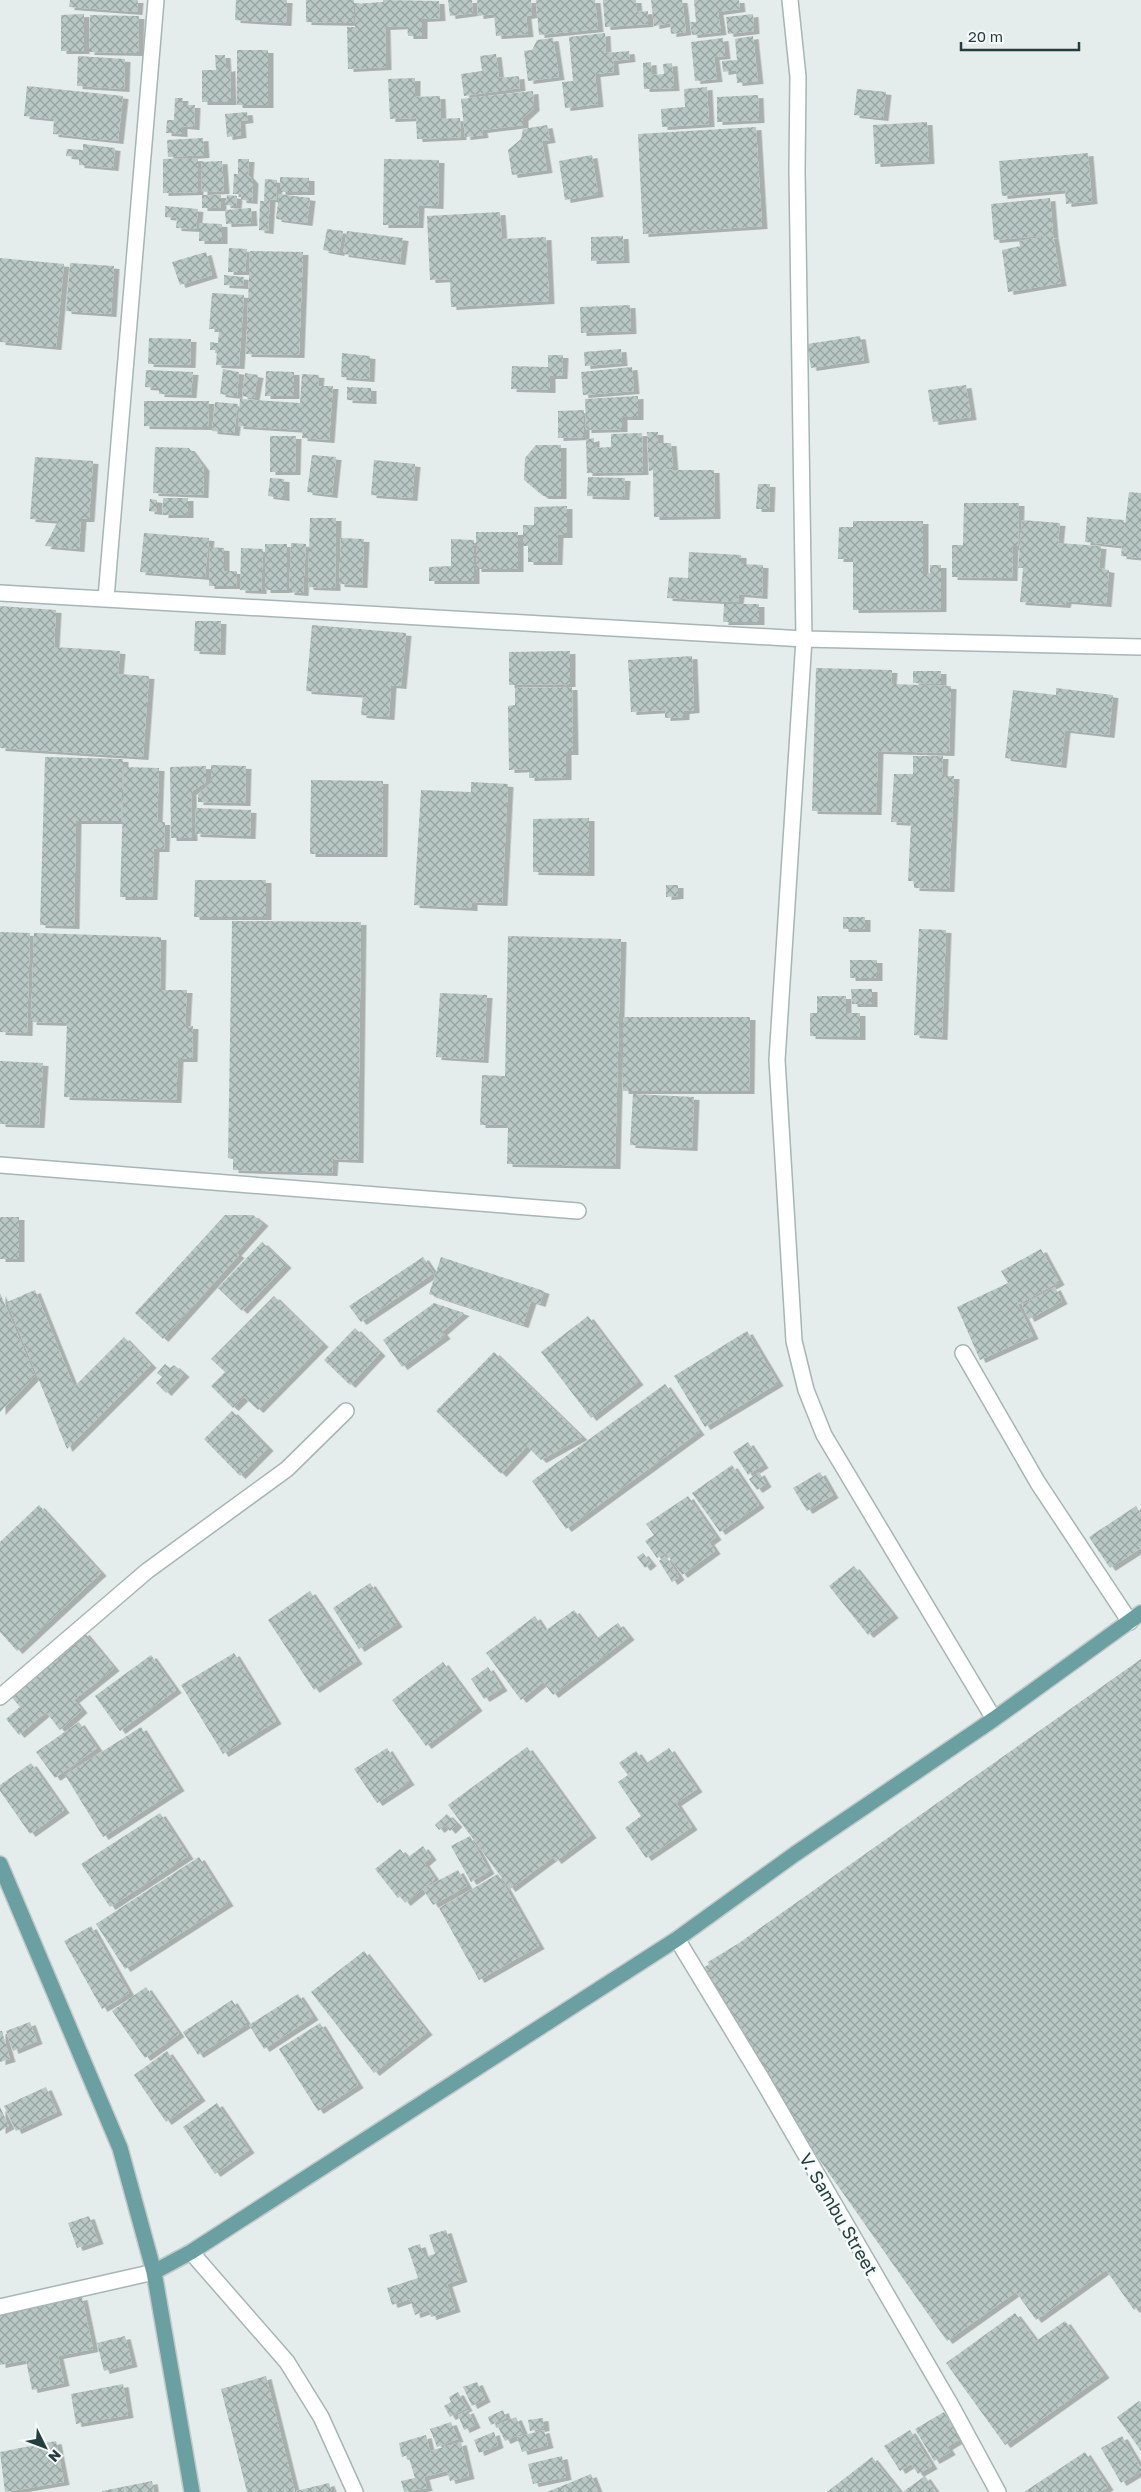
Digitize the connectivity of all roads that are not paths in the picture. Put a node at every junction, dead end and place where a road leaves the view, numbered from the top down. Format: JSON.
{"nodes":[{"id":1,"x":156,"y":0,"type":"edge"},
{"id":2,"x":790,"y":0,"type":"edge"},
{"id":3,"x":0,"y":593,"type":"edge"},
{"id":4,"x":106,"y":598,"type":"junction"},
{"id":5,"x":804,"y":639,"type":"junction"},
{"id":6,"x":1141,"y":647,"type":"edge"},
{"id":7,"x":0,"y":1165,"type":"edge"},
{"id":8,"x":578,"y":1211,"type":"dead end"},
{"id":9,"x":963,"y":1354,"type":"dead end"},
{"id":10,"x":346,"y":1411,"type":"dead end"},
{"id":11,"x":1135,"y":1617,"type":"edge"},
{"id":12,"x":0,"y":1697,"type":"edge"},
{"id":13,"x":994,"y":1719,"type":"junction"},
{"id":14,"x":0,"y":1864,"type":"edge"},
{"id":15,"x":677,"y":1939,"type":"junction"},
{"id":16,"x":191,"y":2252,"type":"junction"},
{"id":17,"x":154,"y":2272,"type":"junction"},
{"id":18,"x":0,"y":2307,"type":"edge"},
{"id":19,"x":192,"y":2492,"type":"edge"},
{"id":20,"x":355,"y":2492,"type":"edge"},
{"id":21,"x":998,"y":2492,"type":"edge"}],
"edges":[{"from":1,"to":4,"type":"street"},
{"from":2,"to":5,"type":"street"},
{"from":3,"to":4,"type":"street"},
{"from":4,"to":5,"type":"street"},
{"from":5,"to":6,"type":"street"},
{"from":5,"to":13,"type":"street"},
{"from":7,"to":8,"type":"street"},
{"from":9,"to":11,"type":"street"},
{"from":10,"to":12,"type":"street"},
{"from":11,"to":13,"type":"main road"},
{"from":13,"to":15,"type":"main road"},
{"from":14,"to":17,"type":"main road"},
{"from":15,"to":16,"type":"main road"},
{"from":15,"to":21,"type":"street","name":"V. Sambu Street"},
{"from":16,"to":17,"type":"main road"},
{"from":16,"to":20,"type":"street"},
{"from":17,"to":18,"type":"street"},
{"from":17,"to":19,"type":"main road"}]}
